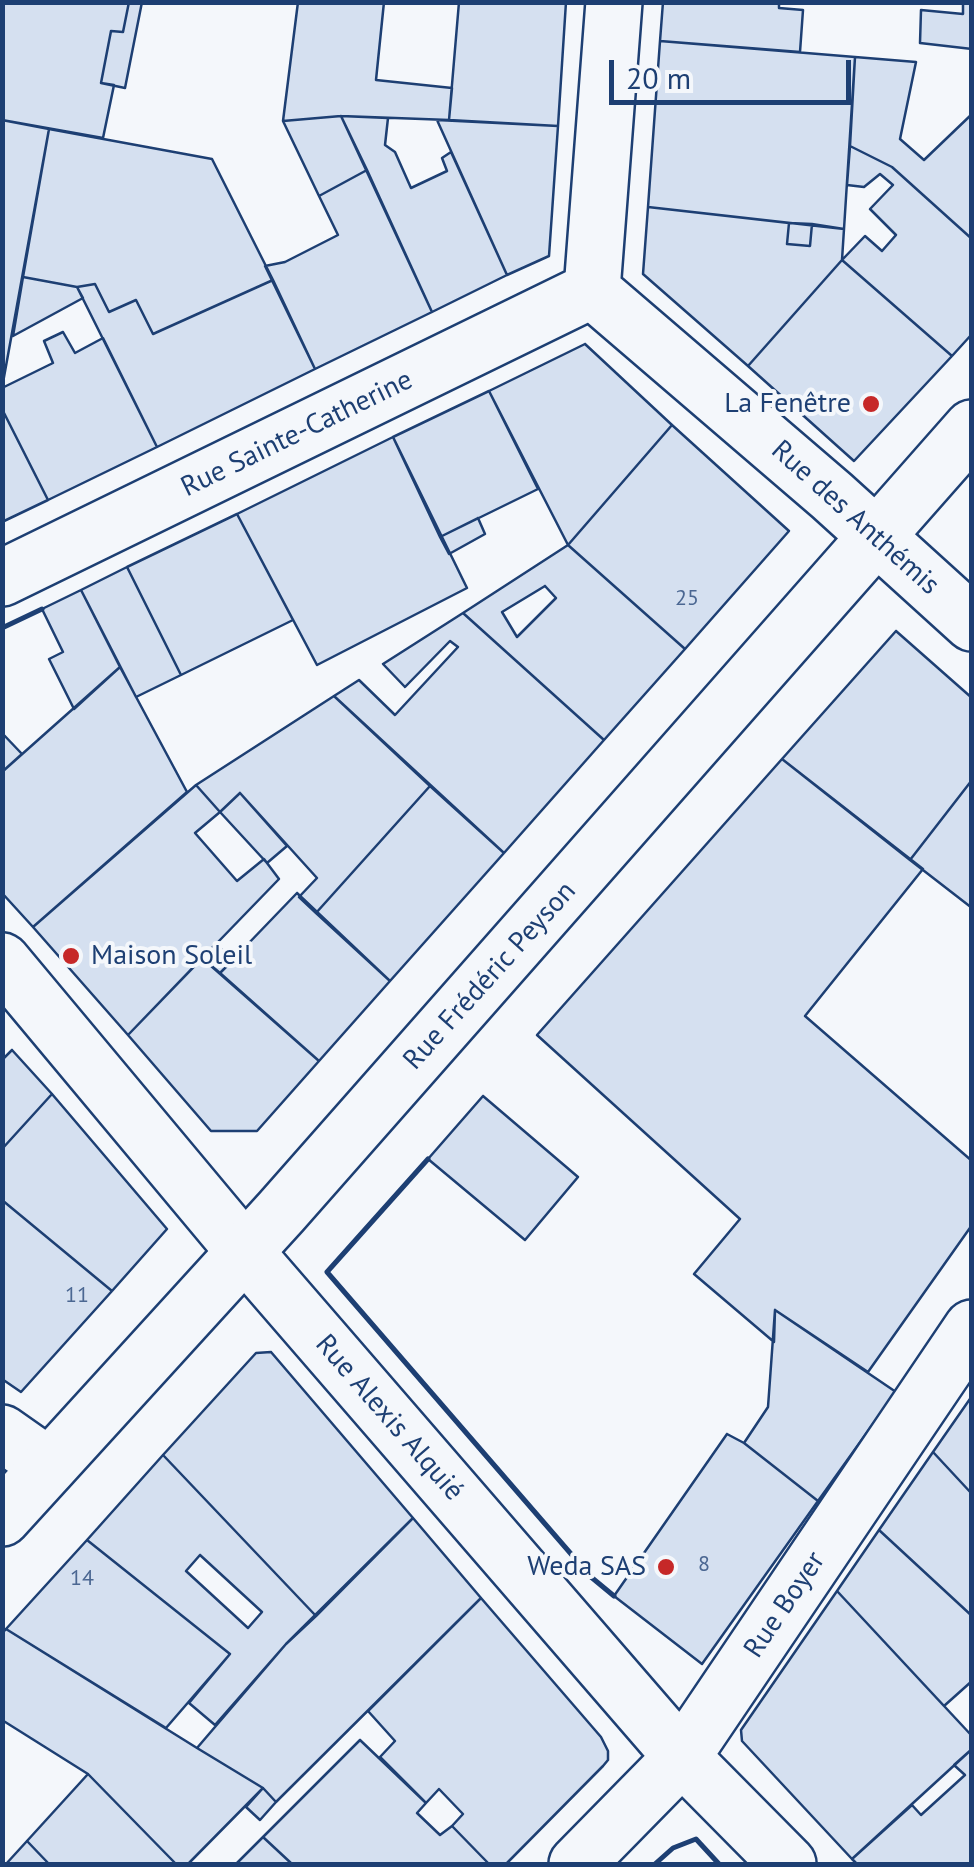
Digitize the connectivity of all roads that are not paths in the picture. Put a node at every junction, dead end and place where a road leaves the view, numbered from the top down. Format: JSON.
{"nodes":[{"id":1,"x":614,"y":2,"type":"edge"},
{"id":2,"x":592,"y":290,"type":"junction"},
{"id":3,"x":972,"y":428,"type":"edge"},
{"id":4,"x":878,"y":537,"type":"junction"},
{"id":5,"x":2,"y":578,"type":"edge"},
{"id":6,"x":972,"y":622,"type":"edge"},
{"id":7,"x":2,"y":961,"type":"edge"},
{"id":8,"x":245,"y":1252,"type":"junction"},
{"id":9,"x":972,"y":1328,"type":"edge"},
{"id":10,"x":2,"y":1433,"type":"edge"},
{"id":11,"x":49,"y":1466,"type":"junction"},
{"id":12,"x":2,"y":1518,"type":"edge"},
{"id":13,"x":682,"y":1757,"type":"junction"},
{"id":14,"x":577,"y":1864,"type":"edge"},
{"id":15,"x":788,"y":1864,"type":"edge"}],
"edges":[{"from":1,"to":2,"type":"street"},
{"from":2,"to":4,"type":"street","name":"Rue des Anthémis"},
{"from":2,"to":5,"type":"street","name":"Rue Sainte-Catherine"},
{"from":3,"to":4,"type":"street","name":"Rue Frédéric Peyson"},
{"from":4,"to":6,"type":"street","name":"Rue des Anthémis"},
{"from":4,"to":8,"type":"street","name":"Rue Frédéric Peyson"},
{"from":7,"to":8,"type":"street","name":"Rue Alexis Alquié"},
{"from":8,"to":11,"type":"street","name":"Rue Frédéric Peyson"},
{"from":8,"to":13,"type":"street","name":"Rue Alexis Alquié"},
{"from":9,"to":13,"type":"street","name":"Rue Boyer"},
{"from":10,"to":11,"type":"street"},
{"from":11,"to":12,"type":"street","name":"Rue Frédéric Peyson"},
{"from":13,"to":14,"type":"street","name":"Rue Boyer"},
{"from":13,"to":15,"type":"street","name":"Rue Alexis Alquié"}]}
